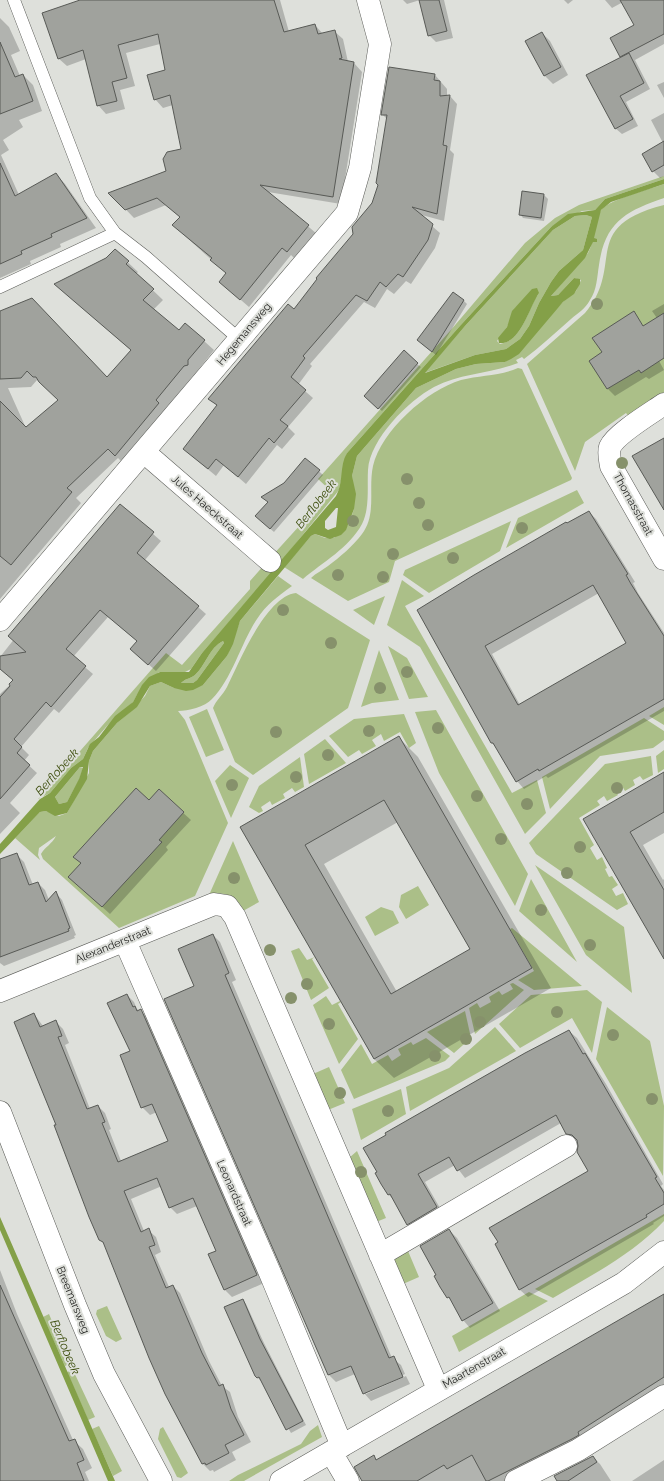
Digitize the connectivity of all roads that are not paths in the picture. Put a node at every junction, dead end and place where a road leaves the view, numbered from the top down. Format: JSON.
{"nodes":[{"id":1,"x":14,"y":0,"type":"edge"},
{"id":2,"x":368,"y":0,"type":"edge"},
{"id":3,"x":115,"y":233,"type":"junction"},
{"id":4,"x":0,"y":287,"type":"edge"},
{"id":5,"x":239,"y":339,"type":"junction"},
{"id":6,"x":664,"y":404,"type":"edge"},
{"id":7,"x":144,"y":452,"type":"junction"},
{"id":8,"x":664,"y":559,"type":"edge"},
{"id":9,"x":270,"y":561,"type":"dead end"},
{"id":10,"x":0,"y":620,"type":"edge"},
{"id":11,"x":125,"y":941,"type":"junction"},
{"id":12,"x":0,"y":991,"type":"edge"},
{"id":13,"x":0,"y":1112,"type":"edge"},
{"id":14,"x":566,"y":1146,"type":"dead end"},
{"id":15,"x":664,"y":1252,"type":"edge"},
{"id":16,"x":380,"y":1255,"type":"junction"},
{"id":17,"x":438,"y":1389,"type":"junction"},
{"id":18,"x":664,"y":1396,"type":"edge"},
{"id":19,"x":336,"y":1449,"type":"junction"},
{"id":20,"x":160,"y":1481,"type":"edge"},
{"id":21,"x":281,"y":1481,"type":"edge"},
{"id":22,"x":348,"y":1481,"type":"edge"},
{"id":23,"x":516,"y":1481,"type":"edge"}],
"edges":[{"from":1,"to":3,"type":"lane"},
{"from":2,"to":5,"type":"street","name":"Hegemansweg"},
{"from":3,"to":4,"type":"lane"},
{"from":3,"to":5,"type":"lane"},
{"from":5,"to":7,"type":"street","name":"Hegemansweg"},
{"from":6,"to":8,"type":"street","name":"Thomasstraat"},
{"from":7,"to":9,"type":"street","name":"Jules Haeckstraat"},
{"from":7,"to":10,"type":"street","name":"Hegemansweg"},
{"from":11,"to":12,"type":"street","name":"Alexanderstraat"},
{"from":11,"to":16,"type":"street","name":"Alexanderstraat"},
{"from":11,"to":19,"type":"street","name":"Leonardstraat"},
{"from":13,"to":20,"type":"street","name":"Breemarsweg"},
{"from":14,"to":16,"type":"street"},
{"from":15,"to":17,"type":"street","name":"Maartenstraat"},
{"from":16,"to":17,"type":"street"},
{"from":17,"to":19,"type":"street","name":"Maartenstraat"},
{"from":18,"to":23,"type":"street"},
{"from":19,"to":21,"type":"street","name":"Maartenstraat"},
{"from":19,"to":22,"type":"street","name":"Leonardstraat"}]}
